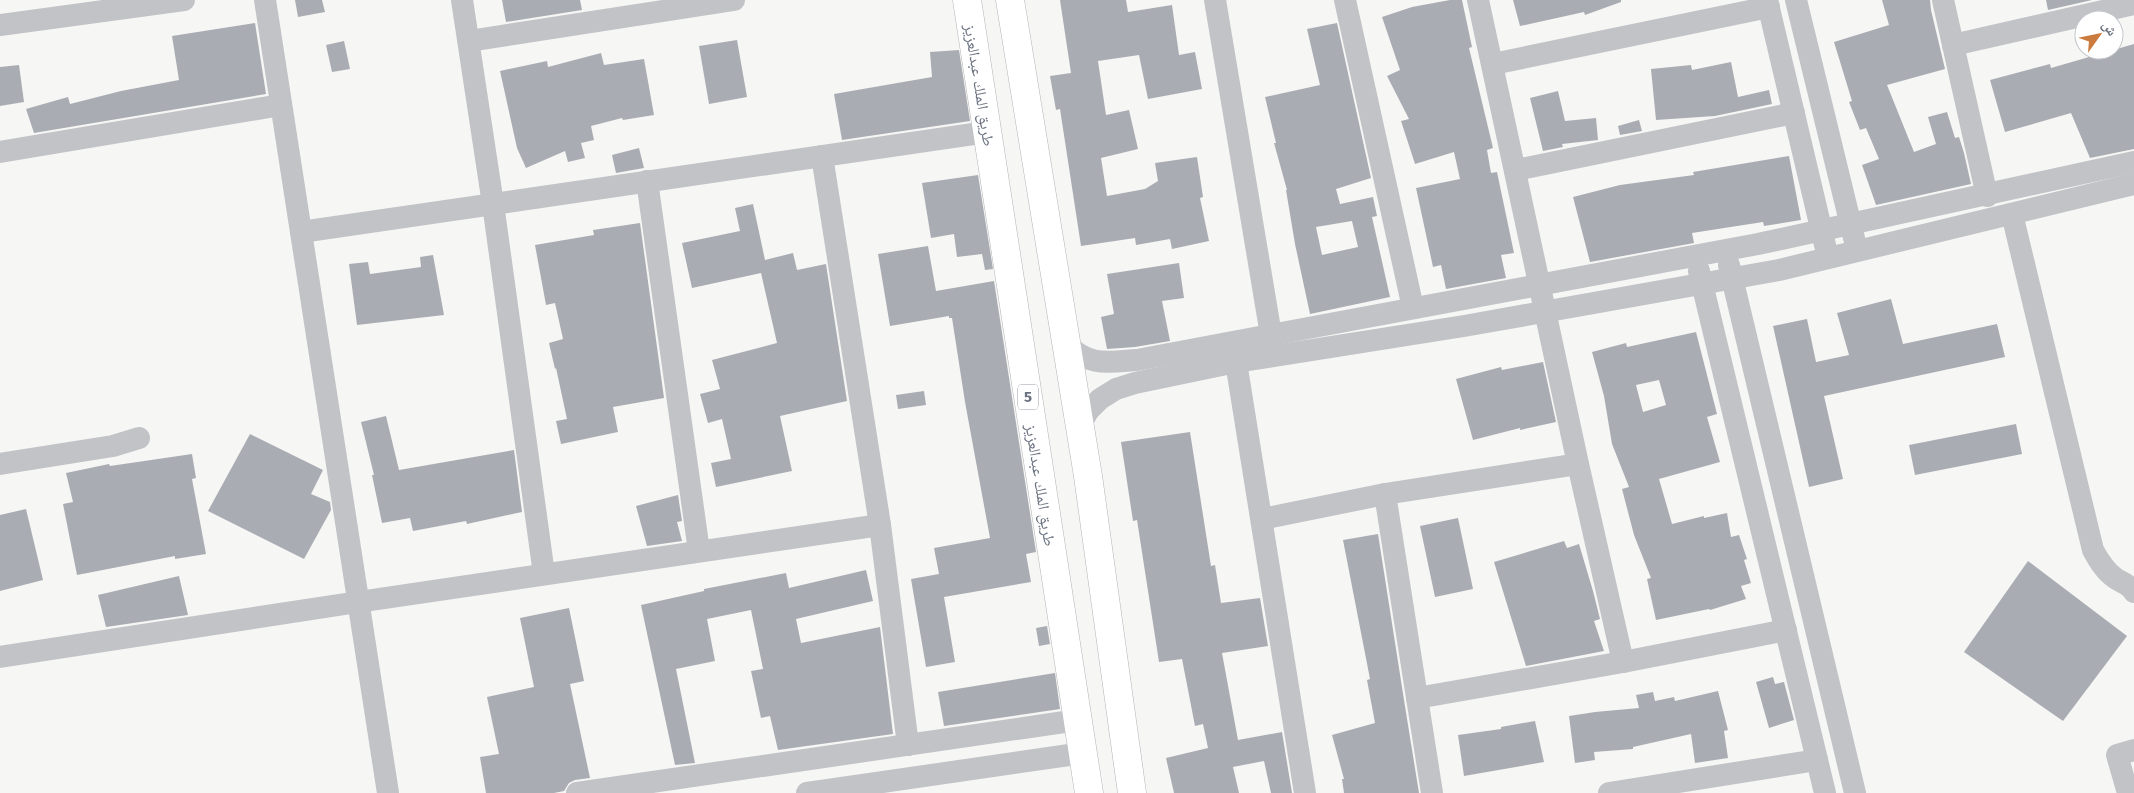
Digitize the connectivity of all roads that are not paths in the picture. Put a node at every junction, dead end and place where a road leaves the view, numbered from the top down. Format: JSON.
{"nodes":[{"id":1,"x":184,"y":0,"type":"edge"},
{"id":2,"x":265,"y":0,"type":"edge"},
{"id":3,"x":462,"y":0,"type":"edge"},
{"id":4,"x":734,"y":0,"type":"edge"},
{"id":5,"x":967,"y":0,"type":"edge"},
{"id":6,"x":1010,"y":0,"type":"edge"},
{"id":7,"x":1215,"y":0,"type":"edge"},
{"id":8,"x":1345,"y":0,"type":"edge"},
{"id":9,"x":1478,"y":0,"type":"edge"},
{"id":10,"x":1796,"y":0,"type":"edge"},
{"id":11,"x":1943,"y":0,"type":"edge"},
{"id":12,"x":707,"y":2,"type":"edge"},
{"id":13,"x":1768,"y":4,"type":"edge"},
{"id":14,"x":2134,"y":4,"type":"edge"},
{"id":15,"x":0,"y":24,"type":"edge"},
{"id":16,"x":468,"y":41,"type":"junction"},
{"id":17,"x":1953,"y":45,"type":"junction"},
{"id":18,"x":1493,"y":64,"type":"junction"},
{"id":19,"x":281,"y":105,"type":"junction"},
{"id":20,"x":1794,"y":113,"type":"junction"},
{"id":21,"x":987,"y":132,"type":"junction"},
{"id":22,"x":0,"y":152,"type":"edge"},
{"id":23,"x":822,"y":156,"type":"junction"},
{"id":24,"x":2134,"y":162,"type":"edge"},
{"id":25,"x":1516,"y":170,"type":"junction"},
{"id":26,"x":647,"y":182,"type":"junction"},
{"id":27,"x":2134,"y":184,"type":"edge"},
{"id":28,"x":2111,"y":190,"type":"junction"},
{"id":29,"x":2134,"y":195,"type":"edge"},
{"id":30,"x":1987,"y":196,"type":"junction"},
{"id":31,"x":493,"y":204,"type":"junction"},
{"id":32,"x":2012,"y":214,"type":"junction"},
{"id":33,"x":1850,"y":224,"type":"junction"},
{"id":34,"x":1822,"y":230,"type":"junction"},
{"id":35,"x":301,"y":232,"type":"junction"},
{"id":36,"x":1726,"y":250,"type":"junction"},
{"id":37,"x":1857,"y":252,"type":"junction"},
{"id":38,"x":1696,"y":255,"type":"junction"},
{"id":39,"x":1828,"y":259,"type":"junction"},
{"id":40,"x":1733,"y":279,"type":"junction"},
{"id":41,"x":1541,"y":285,"type":"junction"},
{"id":42,"x":1703,"y":285,"type":"junction"},
{"id":43,"x":1413,"y":308,"type":"junction"},
{"id":44,"x":1546,"y":312,"type":"junction"},
{"id":45,"x":1271,"y":335,"type":"junction"},
{"id":46,"x":1067,"y":344,"type":"junction"},
{"id":47,"x":1122,"y":361,"type":"junction"},
{"id":48,"x":1236,"y":362,"type":"junction"},
{"id":49,"x":1125,"y":386,"type":"junction"},
{"id":50,"x":1080,"y":426,"type":"junction"},
{"id":51,"x":138,"y":438,"type":"dead end"},
{"id":52,"x":0,"y":464,"type":"edge"},
{"id":53,"x":1578,"y":464,"type":"junction"},
{"id":54,"x":1385,"y":494,"type":"junction"},
{"id":55,"x":1262,"y":519,"type":"junction"},
{"id":56,"x":880,"y":525,"type":"junction"},
{"id":57,"x":699,"y":551,"type":"junction"},
{"id":58,"x":544,"y":574,"type":"junction"},
{"id":59,"x":2134,"y":592,"type":"edge"},
{"id":60,"x":358,"y":602,"type":"junction"},
{"id":61,"x":1786,"y":630,"type":"junction"},
{"id":62,"x":0,"y":658,"type":"edge"},
{"id":63,"x":1623,"y":662,"type":"junction"},
{"id":64,"x":1417,"y":698,"type":"junction"},
{"id":65,"x":1078,"y":720,"type":"junction"},
{"id":66,"x":908,"y":745,"type":"junction"},
{"id":67,"x":2134,"y":750,"type":"edge"},
{"id":68,"x":1083,"y":753,"type":"junction"},
{"id":69,"x":1817,"y":760,"type":"junction"},
{"id":70,"x":878,"y":788,"type":"edge"},
{"id":71,"x":388,"y":793,"type":"edge"},
{"id":72,"x":577,"y":793,"type":"edge"},
{"id":73,"x":807,"y":793,"type":"edge"},
{"id":74,"x":1089,"y":793,"type":"edge"},
{"id":75,"x":1132,"y":793,"type":"edge"},
{"id":76,"x":1305,"y":793,"type":"edge"},
{"id":77,"x":1432,"y":793,"type":"edge"},
{"id":78,"x":1609,"y":793,"type":"edge"},
{"id":79,"x":1825,"y":793,"type":"edge"},
{"id":80,"x":1855,"y":793,"type":"edge"},
{"id":81,"x":2128,"y":793,"type":"edge"}],
"edges":[{"from":1,"to":15,"type":"street"},
{"from":2,"to":19,"type":"street"},
{"from":3,"to":16,"type":"street"},
{"from":4,"to":12,"type":"street"},
{"from":5,"to":21,"type":"highway","name":"طريق الملك عبدالعزيز","number":"5"},
{"from":6,"to":46,"type":"highway"},
{"from":7,"to":45,"type":"street"},
{"from":8,"to":43,"type":"street"},
{"from":9,"to":18,"type":"street"},
{"from":10,"to":33,"type":"street"},
{"from":11,"to":17,"type":"street"},
{"from":12,"to":16,"type":"street"},
{"from":13,"to":18,"type":"street"},
{"from":13,"to":20,"type":"street"},
{"from":14,"to":17,"type":"street"},
{"from":16,"to":31,"type":"street"},
{"from":17,"to":30,"type":"street"},
{"from":18,"to":25,"type":"street"},
{"from":19,"to":22,"type":"street"},
{"from":19,"to":35,"type":"street"},
{"from":20,"to":25,"type":"street"},
{"from":20,"to":34,"type":"street"},
{"from":21,"to":23,"type":"street"},
{"from":21,"to":65,"type":"highway","name":"طريق الملك عبدالعزيز","number":"5"},
{"from":23,"to":26,"type":"street"},
{"from":23,"to":56,"type":"street"},
{"from":24,"to":30,"type":"street"},
{"from":25,"to":41,"type":"street"},
{"from":26,"to":31,"type":"street"},
{"from":26,"to":57,"type":"street"},
{"from":27,"to":28,"type":"street"},
{"from":28,"to":29,"type":"street"},
{"from":28,"to":32,"type":"street"},
{"from":30,"to":33,"type":"street"},
{"from":31,"to":35,"type":"street"},
{"from":31,"to":58,"type":"street"},
{"from":32,"to":37,"type":"street"},
{"from":32,"to":59,"type":"street"},
{"from":33,"to":34,"type":"street"},
{"from":33,"to":37,"type":"street"},
{"from":34,"to":36,"type":"street"},
{"from":34,"to":39,"type":"street"},
{"from":35,"to":60,"type":"street"},
{"from":36,"to":38,"type":"street"},
{"from":36,"to":40,"type":"street"},
{"from":37,"to":39,"type":"street"},
{"from":38,"to":41,"type":"street"},
{"from":38,"to":42,"type":"street"},
{"from":39,"to":40,"type":"street"},
{"from":40,"to":42,"type":"street"},
{"from":40,"to":80,"type":"street"},
{"from":41,"to":43,"type":"street"},
{"from":41,"to":44,"type":"street"},
{"from":42,"to":44,"type":"street"},
{"from":42,"to":61,"type":"street"},
{"from":43,"to":45,"type":"street"},
{"from":44,"to":48,"type":"street"},
{"from":44,"to":53,"type":"street"},
{"from":45,"to":47,"type":"street"},
{"from":46,"to":47,"type":"street"},
{"from":46,"to":50,"type":"highway"},
{"from":47,"to":49,"type":"street"},
{"from":48,"to":49,"type":"street"},
{"from":48,"to":55,"type":"street"},
{"from":49,"to":50,"type":"street"},
{"from":50,"to":75,"type":"highway"},
{"from":51,"to":52,"type":"street"},
{"from":53,"to":54,"type":"street"},
{"from":53,"to":63,"type":"street"},
{"from":54,"to":55,"type":"street"},
{"from":54,"to":64,"type":"street"},
{"from":55,"to":76,"type":"street"},
{"from":56,"to":57,"type":"street"},
{"from":56,"to":66,"type":"street"},
{"from":57,"to":58,"type":"street"},
{"from":58,"to":60,"type":"street"},
{"from":60,"to":62,"type":"street"},
{"from":60,"to":71,"type":"street"},
{"from":61,"to":63,"type":"street"},
{"from":61,"to":69,"type":"street"},
{"from":63,"to":64,"type":"street"},
{"from":64,"to":77,"type":"street"},
{"from":65,"to":66,"type":"street"},
{"from":65,"to":68,"type":"highway","name":"طريق الملك عبدالعزيز","number":"5"},
{"from":66,"to":72,"type":"street"},
{"from":67,"to":81,"type":"street"},
{"from":68,"to":70,"type":"street"},
{"from":68,"to":74,"type":"highway","name":"طريق الملك عبدالعزيز","number":"5"},
{"from":69,"to":78,"type":"street"},
{"from":69,"to":79,"type":"street"},
{"from":70,"to":73,"type":"street"}]}
